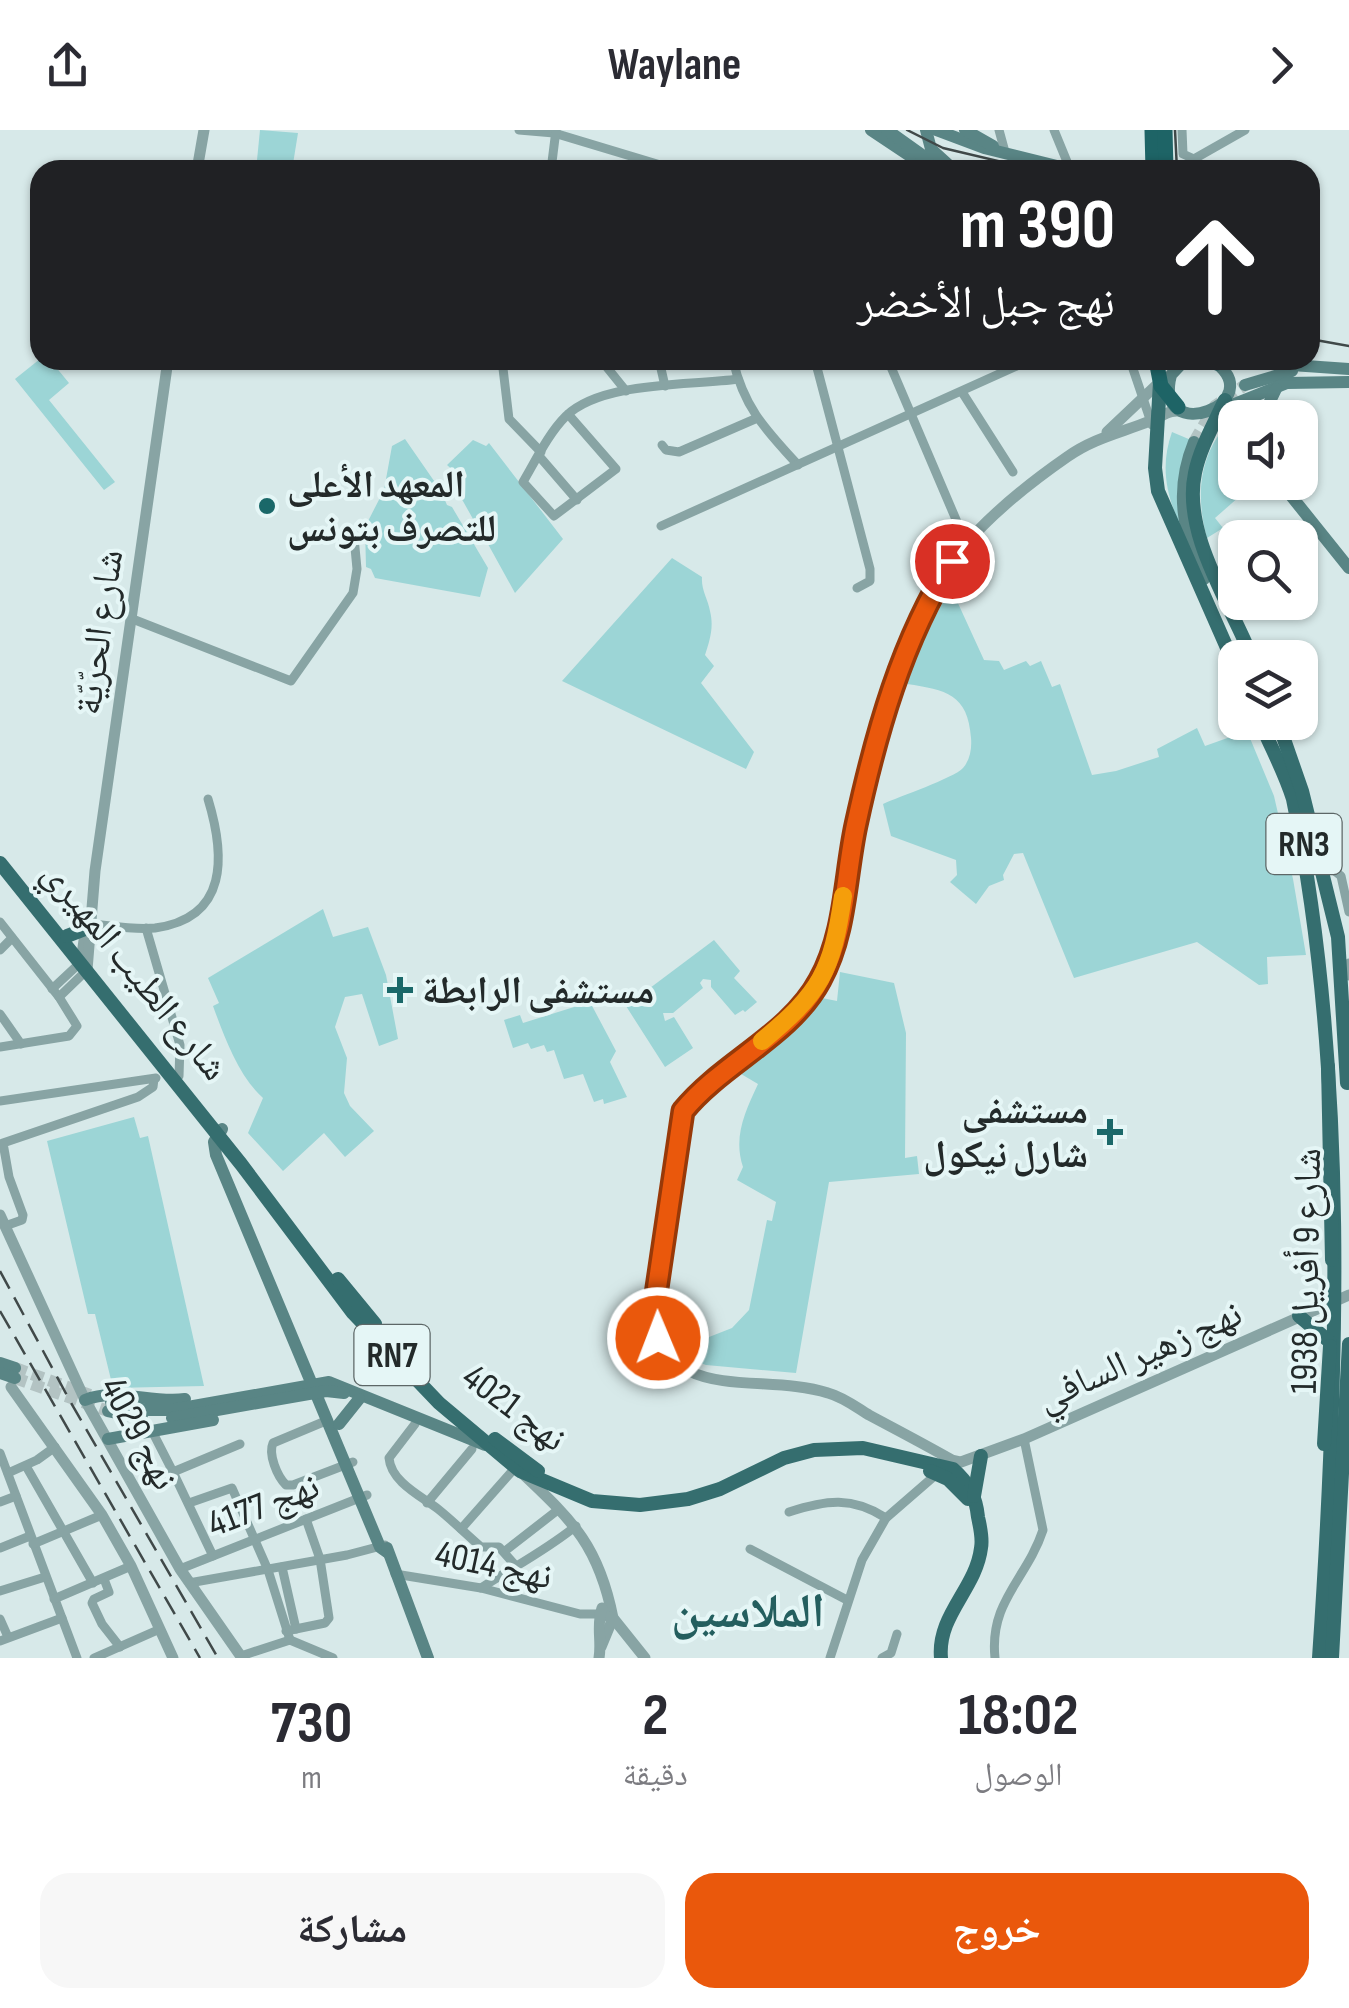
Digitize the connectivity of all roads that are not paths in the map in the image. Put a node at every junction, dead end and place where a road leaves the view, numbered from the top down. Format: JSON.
{"nodes":[{"id":1,"x":204,"y":130,"type":"edge"},
{"id":2,"x":520,"y":130,"type":"edge"},
{"id":3,"x":871,"y":130,"type":"edge"},
{"id":4,"x":887,"y":130,"type":"edge"},
{"id":5,"x":926,"y":130,"type":"edge"},
{"id":6,"x":936,"y":130,"type":"edge"},
{"id":7,"x":999,"y":130,"type":"edge"},
{"id":8,"x":1054,"y":130,"type":"edge"},
{"id":9,"x":1152,"y":130,"type":"edge"},
{"id":10,"x":1165,"y":130,"type":"edge"},
{"id":11,"x":1182,"y":130,"type":"edge"},
{"id":12,"x":1245,"y":130,"type":"edge"},
{"id":13,"x":555,"y":132,"type":"edge"},
{"id":14,"x":962,"y":135,"type":"edge"},
{"id":15,"x":1002,"y":151,"type":"junction"},
{"id":16,"x":199,"y":160,"type":"edge"},
{"id":17,"x":552,"y":160,"type":"edge"},
{"id":18,"x":645,"y":160,"type":"edge"},
{"id":19,"x":923,"y":160,"type":"edge"},
{"id":20,"x":925,"y":160,"type":"edge"},
{"id":21,"x":941,"y":160,"type":"edge"},
{"id":22,"x":943,"y":160,"type":"edge"},
{"id":23,"x":1035,"y":160,"type":"edge"},
{"id":24,"x":1068,"y":160,"type":"edge"},
{"id":25,"x":1160,"y":160,"type":"edge"},
{"id":26,"x":1163,"y":160,"type":"edge"},
{"id":27,"x":1320,"y":363,"type":"edge"},
{"id":28,"x":1320,"y":369,"type":"edge"},
{"id":29,"x":167,"y":370,"type":"edge"},
{"id":30,"x":503,"y":370,"type":"edge"},
{"id":31,"x":609,"y":370,"type":"edge"},
{"id":32,"x":661,"y":370,"type":"edge"},
{"id":33,"x":736,"y":370,"type":"edge"},
{"id":34,"x":818,"y":370,"type":"edge"},
{"id":35,"x":892,"y":370,"type":"edge"},
{"id":36,"x":1009,"y":370,"type":"edge"},
{"id":37,"x":1133,"y":370,"type":"edge"},
{"id":38,"x":1221,"y":370,"type":"edge"},
{"id":39,"x":1165,"y":372,"type":"edge"},
{"id":40,"x":1346,"y":372,"type":"edge"},
{"id":41,"x":738,"y":379,"type":"junction"},
{"id":42,"x":1283,"y":384,"type":"junction"},
{"id":43,"x":664,"y":386,"type":"junction"},
{"id":44,"x":1247,"y":387,"type":"tunnel mouth"},
{"id":45,"x":626,"y":391,"type":"junction"},
{"id":46,"x":962,"y":392,"type":"junction"},
{"id":47,"x":1141,"y":400,"type":"junction"},
{"id":48,"x":1225,"y":400,"type":"edge"},
{"id":49,"x":1241,"y":400,"type":"tunnel mouth"},
{"id":50,"x":1269,"y":400,"type":"edge"},
{"id":51,"x":1218,"y":409,"type":"edge"},
{"id":52,"x":1182,"y":410,"type":"junction"},
{"id":53,"x":568,"y":414,"type":"junction"},
{"id":54,"x":910,"y":415,"type":"junction"},
{"id":55,"x":1218,"y":418,"type":"edge"},
{"id":56,"x":1155,"y":419,"type":"junction"},
{"id":57,"x":756,"y":420,"type":"junction"},
{"id":58,"x":1104,"y":435,"type":"junction"},
{"id":59,"x":1196,"y":443,"type":"tunnel mouth"},
{"id":60,"x":662,"y":445,"type":"dead end"},
{"id":61,"x":837,"y":448,"type":"junction"},
{"id":62,"x":540,"y":454,"type":"junction"},
{"id":63,"x":798,"y":465,"type":"junction"},
{"id":64,"x":1013,"y":472,"type":"dead end"},
{"id":65,"x":578,"y":500,"type":"junction"},
{"id":66,"x":1294,"y":500,"type":"edge"},
{"id":67,"x":662,"y":526,"type":"dead end"},
{"id":68,"x":354,"y":536,"type":"dead end"},
{"id":69,"x":966,"y":543,"type":"junction"},
{"id":70,"x":1349,"y":568,"type":"edge"},
{"id":71,"x":857,"y":588,"type":"dead end"},
{"id":72,"x":130,"y":618,"type":"junction"},
{"id":73,"x":1223,"y":640,"type":"edge"},
{"id":74,"x":1237,"y":640,"type":"edge"},
{"id":75,"x":1238,"y":640,"type":"edge"},
{"id":76,"x":1272,"y":740,"type":"edge"},
{"id":77,"x":1281,"y":740,"type":"edge"},
{"id":78,"x":1297,"y":793,"type":"junction"},
{"id":79,"x":208,"y":798,"type":"dead end"},
{"id":80,"x":0,"y":851,"type":"edge"},
{"id":81,"x":1320,"y":860,"type":"junction"},
{"id":82,"x":0,"y":863,"type":"edge"},
{"id":83,"x":1349,"y":912,"type":"edge"},
{"id":84,"x":0,"y":922,"type":"edge"},
{"id":85,"x":89,"y":922,"type":"junction"},
{"id":86,"x":146,"y":928,"type":"junction"},
{"id":87,"x":67,"y":936,"type":"junction"},
{"id":88,"x":12,"y":938,"type":"junction"},
{"id":89,"x":0,"y":950,"type":"edge"},
{"id":90,"x":85,"y":962,"type":"junction"},
{"id":91,"x":1342,"y":970,"type":"edge"},
{"id":92,"x":55,"y":993,"type":"junction"},
{"id":93,"x":0,"y":1014,"type":"edge"},
{"id":94,"x":1349,"y":1033,"type":"edge"},
{"id":95,"x":22,"y":1044,"type":"junction"},
{"id":96,"x":0,"y":1047,"type":"edge"},
{"id":97,"x":167,"y":1076,"type":"junction"},
{"id":98,"x":0,"y":1102,"type":"edge"},
{"id":99,"x":1348,"y":1102,"type":"edge"},
{"id":100,"x":220,"y":1132,"type":"junction"},
{"id":101,"x":2,"y":1143,"type":"edge"},
{"id":102,"x":3,"y":1220,"type":"edge"},
{"id":103,"x":1332,"y":1274,"type":"junction"},
{"id":104,"x":1349,"y":1286,"type":"edge"},
{"id":105,"x":1349,"y":1295,"type":"edge"},
{"id":106,"x":1332,"y":1302,"type":"junction"},
{"id":107,"x":1298,"y":1316,"type":"junction"},
{"id":108,"x":655,"y":1326,"type":"junction"},
{"id":109,"x":1330,"y":1342,"type":"junction"},
{"id":110,"x":1349,"y":1344,"type":"edge"},
{"id":111,"x":670,"y":1360,"type":"junction"},
{"id":112,"x":0,"y":1363,"type":"edge"},
{"id":113,"x":0,"y":1372,"type":"edge"},
{"id":114,"x":10,"y":1380,"type":"edge"},
{"id":115,"x":1343,"y":1380,"type":"edge"},
{"id":116,"x":320,"y":1387,"type":"junction"},
{"id":117,"x":296,"y":1392,"type":"junction"},
{"id":118,"x":360,"y":1399,"type":"junction"},
{"id":119,"x":85,"y":1400,"type":"junction"},
{"id":120,"x":110,"y":1406,"type":"tunnel mouth"},
{"id":121,"x":333,"y":1422,"type":"junction"},
{"id":122,"x":415,"y":1424,"type":"junction"},
{"id":123,"x":152,"y":1431,"type":"junction"},
{"id":124,"x":108,"y":1439,"type":"junction"},
{"id":125,"x":1024,"y":1439,"type":"junction"},
{"id":126,"x":240,"y":1444,"type":"dead end"},
{"id":127,"x":55,"y":1447,"type":"junction"},
{"id":128,"x":492,"y":1448,"type":"junction"},
{"id":129,"x":472,"y":1449,"type":"junction"},
{"id":130,"x":0,"y":1453,"type":"edge"},
{"id":131,"x":982,"y":1456,"type":"junction"},
{"id":132,"x":350,"y":1464,"type":"junction"},
{"id":133,"x":26,"y":1466,"type":"junction"},
{"id":134,"x":944,"y":1467,"type":"junction"},
{"id":135,"x":8,"y":1472,"type":"junction"},
{"id":136,"x":173,"y":1472,"type":"junction"},
{"id":137,"x":527,"y":1474,"type":"junction"},
{"id":138,"x":1349,"y":1475,"type":"edge"},
{"id":139,"x":16,"y":1496,"type":"junction"},
{"id":140,"x":364,"y":1497,"type":"junction"},
{"id":141,"x":974,"y":1497,"type":"junction"},
{"id":142,"x":0,"y":1502,"type":"edge"},
{"id":143,"x":428,"y":1503,"type":"junction"},
{"id":144,"x":189,"y":1504,"type":"junction"},
{"id":145,"x":559,"y":1509,"type":"junction"},
{"id":146,"x":789,"y":1512,"type":"dead end"},
{"id":147,"x":102,"y":1515,"type":"junction"},
{"id":148,"x":978,"y":1517,"type":"junction"},
{"id":149,"x":886,"y":1518,"type":"junction"},
{"id":150,"x":306,"y":1519,"type":"junction"},
{"id":151,"x":576,"y":1526,"type":"junction"},
{"id":152,"x":461,"y":1529,"type":"junction"},
{"id":153,"x":66,"y":1532,"type":"junction"},
{"id":154,"x":31,"y":1540,"type":"junction"},
{"id":155,"x":254,"y":1541,"type":"junction"},
{"id":156,"x":0,"y":1548,"type":"edge"},
{"id":157,"x":385,"y":1548,"type":"junction"},
{"id":158,"x":750,"y":1549,"type":"dead end"},
{"id":159,"x":504,"y":1551,"type":"junction"},
{"id":160,"x":213,"y":1556,"type":"junction"},
{"id":161,"x":320,"y":1559,"type":"junction"},
{"id":162,"x":515,"y":1565,"type":"junction"},
{"id":163,"x":131,"y":1566,"type":"junction"},
{"id":164,"x":282,"y":1567,"type":"junction"},
{"id":165,"x":180,"y":1569,"type":"junction"},
{"id":166,"x":268,"y":1570,"type":"junction"},
{"id":167,"x":1331,"y":1572,"type":"junction"},
{"id":168,"x":395,"y":1574,"type":"junction"},
{"id":169,"x":45,"y":1577,"type":"junction"},
{"id":170,"x":104,"y":1578,"type":"junction"},
{"id":171,"x":189,"y":1582,"type":"junction"},
{"id":172,"x":93,"y":1583,"type":"junction"},
{"id":173,"x":482,"y":1588,"type":"junction"},
{"id":174,"x":0,"y":1592,"type":"edge"},
{"id":175,"x":54,"y":1598,"type":"junction"},
{"id":176,"x":847,"y":1600,"type":"junction"},
{"id":177,"x":62,"y":1618,"type":"junction"},
{"id":178,"x":0,"y":1619,"type":"edge"},
{"id":179,"x":605,"y":1622,"type":"junction"},
{"id":180,"x":160,"y":1629,"type":"junction"},
{"id":181,"x":291,"y":1633,"type":"junction"},
{"id":182,"x":897,"y":1634,"type":"dead end"},
{"id":183,"x":4,"y":1639,"type":"edge"},
{"id":184,"x":120,"y":1646,"type":"junction"},
{"id":185,"x":600,"y":1652,"type":"edge"},
{"id":186,"x":832,"y":1653,"type":"edge"},
{"id":187,"x":242,"y":1657,"type":"edge"},
{"id":188,"x":76,"y":1658,"type":"edge"},
{"id":189,"x":94,"y":1658,"type":"edge"},
{"id":190,"x":173,"y":1658,"type":"edge"},
{"id":191,"x":333,"y":1658,"type":"edge"},
{"id":192,"x":428,"y":1658,"type":"edge"},
{"id":193,"x":644,"y":1658,"type":"edge"},
{"id":194,"x":842,"y":1658,"type":"edge"},
{"id":195,"x":882,"y":1658,"type":"edge"},
{"id":196,"x":941,"y":1658,"type":"edge"},
{"id":197,"x":996,"y":1658,"type":"edge"},
{"id":198,"x":1319,"y":1658,"type":"edge"},
{"id":199,"x":1332,"y":1658,"type":"edge"}],
"edges":[{"from":1,"to":16,"type":"street"},
{"from":2,"to":13,"type":"street"},
{"from":3,"to":19,"type":"main road"},
{"from":4,"to":20,"type":"main road"},
{"from":5,"to":21,"type":"main road"},
{"from":6,"to":14,"type":"main road"},
{"from":7,"to":15,"type":"street"},
{"from":8,"to":24,"type":"street"},
{"from":9,"to":25,"type":"highway"},
{"from":10,"to":26,"type":"highway"},
{"from":11,"to":12,"type":"street"},
{"from":13,"to":17,"type":"street"},
{"from":13,"to":18,"type":"street"},
{"from":14,"to":15,"type":"main road"},
{"from":14,"to":22,"type":"main road"},
{"from":15,"to":23,"type":"main road"},
{"from":27,"to":40,"type":"main road"},
{"from":28,"to":40,"type":"main road"},
{"from":29,"to":72,"type":"street","name":"شارع الحرّيّة"},
{"from":30,"to":62,"type":"street"},
{"from":31,"to":45,"type":"street"},
{"from":32,"to":43,"type":"street"},
{"from":33,"to":41,"type":"street"},
{"from":34,"to":61,"type":"street"},
{"from":35,"to":54,"type":"street"},
{"from":36,"to":46,"type":"street"},
{"from":37,"to":47,"type":"street"},
{"from":38,"to":48,"type":"main road"},
{"from":39,"to":47,"type":"street"},
{"from":39,"to":52,"type":"highway"},
{"from":39,"to":56,"type":"main road"},
{"from":40,"to":42,"type":"main road"},
{"from":40,"to":44,"type":"main road"},
{"from":41,"to":43,"type":"street"},
{"from":41,"to":57,"type":"street"},
{"from":42,"to":49,"type":"main road"},
{"from":42,"to":50,"type":"main road"},
{"from":43,"to":45,"type":"street"},
{"from":45,"to":53,"type":"street"},
{"from":46,"to":54,"type":"street"},
{"from":46,"to":64,"type":"street"},
{"from":47,"to":56,"type":"street"},
{"from":47,"to":58,"type":"street"},
{"from":51,"to":52,"type":"main road"},
{"from":52,"to":56,"type":"street"},
{"from":53,"to":62,"type":"street"},
{"from":53,"to":65,"type":"street"},
{"from":54,"to":61,"type":"street"},
{"from":54,"to":69,"type":"street"},
{"from":55,"to":75,"type":"main road"},
{"from":56,"to":58,"type":"street"},
{"from":56,"to":73,"type":"main road"},
{"from":57,"to":60,"type":"street"},
{"from":57,"to":63,"type":"street"},
{"from":58,"to":69,"type":"street"},
{"from":59,"to":74,"type":"main road"},
{"from":61,"to":63,"type":"street"},
{"from":61,"to":71,"type":"street"},
{"from":62,"to":65,"type":"street"},
{"from":62,"to":65,"type":"street"},
{"from":63,"to":67,"type":"street"},
{"from":66,"to":70,"type":"main road"},
{"from":68,"to":72,"type":"street"},
{"from":69,"to":108,"type":"street"},
{"from":72,"to":85,"type":"street","name":"شارع الحرّيّة"},
{"from":76,"to":78,"type":"main road","name":"شارع 9 أفريل 1938","number":"RN3"},
{"from":77,"to":78,"type":"main road","name":"شارع 9 أفريل 1938","number":"RN3"},
{"from":78,"to":81,"type":"main road","name":"شارع 9 أفريل 1938","number":"RN3"},
{"from":78,"to":91,"type":"main road","name":"شارع 9 أفريل 1938","number":"RN3"},
{"from":79,"to":86,"type":"street"},
{"from":80,"to":87,"type":"main road","name":"شارع الطيب المهيري","number":"RN7"},
{"from":81,"to":83,"type":"street"},
{"from":81,"to":91,"type":"main road","name":"شارع 9 أفريل 1938","number":"RN3"},
{"from":82,"to":90,"type":"main road","name":"شارع الطيب المهيري","number":"RN7"},
{"from":84,"to":88,"type":"street"},
{"from":85,"to":86,"type":"street"},
{"from":85,"to":87,"type":"main road"},
{"from":85,"to":90,"type":"street","name":"شارع الحرّيّة"},
{"from":86,"to":97,"type":"street"},
{"from":87,"to":90,"type":"main road","name":"شارع الطيب المهيري","number":"RN7"},
{"from":88,"to":89,"type":"street"},
{"from":88,"to":92,"type":"street"},
{"from":90,"to":92,"type":"street"},
{"from":90,"to":97,"type":"main road","name":"شارع الطيب المهيري","number":"RN7"},
{"from":91,"to":94,"type":"main road","name":"شارع 9 أفريل 1938"},
{"from":91,"to":99,"type":"main road","name":"شارع 9 أفريل 1938","number":"RN3"},
{"from":91,"to":103,"type":"main road","name":"شارع 9 أفريل 1938"},
{"from":91,"to":115,"type":"main road","name":"شارع 9 أفريل 1938","number":"RN3"},
{"from":92,"to":95,"type":"street"},
{"from":93,"to":95,"type":"street"},
{"from":95,"to":96,"type":"street"},
{"from":97,"to":98,"type":"street"},
{"from":97,"to":100,"type":"main road","name":"شارع الطيب المهيري","number":"RN7"},
{"from":97,"to":101,"type":"street","name":"نهج 4029"},
{"from":100,"to":116,"type":"main road"},
{"from":100,"to":128,"type":"main road","name":"نهج 4021","number":"RN7"},
{"from":100,"to":137,"type":"main road","name":"نهج 4021","number":"RN7"},
{"from":101,"to":102,"type":"street","name":"نهج 4029"},
{"from":102,"to":119,"type":"street","name":"نهج 4029"},
{"from":103,"to":104,"type":"main road"},
{"from":103,"to":106,"type":"main road","name":"شارع 9 أفريل 1938"},
{"from":105,"to":106,"type":"street","name":"نهج زهير السافي"},
{"from":106,"to":107,"type":"street","name":"نهج زهير السافي"},
{"from":106,"to":109,"type":"main road","name":"شارع 9 أفريل 1938"},
{"from":107,"to":109,"type":"main road"},
{"from":107,"to":125,"type":"street","name":"نهج زهير السافي"},
{"from":108,"to":111,"type":"street"},
{"from":108,"to":111,"type":"street"},
{"from":109,"to":167,"type":"main road","name":"شارع 9 أفريل 1938"},
{"from":110,"to":115,"type":"main road","name":"شارع 9 أفريل 1938","number":"RN3"},
{"from":111,"to":134,"type":"street"},
{"from":112,"to":114,"type":"main road"},
{"from":113,"to":114,"type":"main road"},
{"from":114,"to":127,"type":"street"},
{"from":115,"to":167,"type":"main road","name":"شارع 9 أفريل 1938","number":"RN3"},
{"from":116,"to":117,"type":"main road"},
{"from":116,"to":118,"type":"main road"},
{"from":116,"to":121,"type":"main road"},
{"from":116,"to":128,"type":"main road"},
{"from":117,"to":119,"type":"main road"},
{"from":117,"to":120,"type":"main road"},
{"from":117,"to":123,"type":"main road"},
{"from":118,"to":121,"type":"main road"},
{"from":118,"to":122,"type":"main road"},
{"from":119,"to":124,"type":"street","name":"نهج 4029"},
{"from":121,"to":132,"type":"main road"},
{"from":121,"to":132,"type":"street"},
{"from":122,"to":129,"type":"main road"},
{"from":122,"to":143,"type":"street"},
{"from":123,"to":124,"type":"main road"},
{"from":123,"to":136,"type":"street"},
{"from":124,"to":165,"type":"street","name":"نهج 4029"},
{"from":125,"to":131,"type":"street","name":"نهج زهير السافي"},
{"from":125,"to":197,"type":"street"},
{"from":126,"to":136,"type":"street"},
{"from":127,"to":133,"type":"street"},
{"from":127,"to":147,"type":"street"},
{"from":128,"to":137,"type":"main road","name":"نهج 4021","number":"RN7"},
{"from":129,"to":137,"type":"main road"},
{"from":129,"to":143,"type":"street"},
{"from":130,"to":135,"type":"street"},
{"from":131,"to":134,"type":"street","name":"نهج زهير السافي"},
{"from":131,"to":141,"type":"main road"},
{"from":132,"to":140,"type":"main road"},
{"from":133,"to":135,"type":"street"},
{"from":133,"to":153,"type":"street"},
{"from":134,"to":137,"type":"main road","name":"نهج 4021","number":"RN7"},
{"from":134,"to":141,"type":"main road"},
{"from":134,"to":148,"type":"main road"},
{"from":134,"to":149,"type":"street"},
{"from":135,"to":139,"type":"street"},
{"from":136,"to":144,"type":"street"},
{"from":137,"to":145,"type":"street"},
{"from":137,"to":152,"type":"street"},
{"from":138,"to":167,"type":"main road","name":"شارع 9 أفريل 1938"},
{"from":139,"to":142,"type":"street"},
{"from":139,"to":154,"type":"street"},
{"from":140,"to":150,"type":"street","name":"نهج 4177"},
{"from":140,"to":157,"type":"main road"},
{"from":141,"to":148,"type":"main road"},
{"from":143,"to":152,"type":"street"},
{"from":144,"to":155,"type":"street"},
{"from":144,"to":160,"type":"street"},
{"from":145,"to":151,"type":"street"},
{"from":145,"to":159,"type":"street"},
{"from":146,"to":149,"type":"street"},
{"from":147,"to":153,"type":"street"},
{"from":147,"to":163,"type":"street"},
{"from":148,"to":196,"type":"main road"},
{"from":149,"to":176,"type":"street"},
{"from":150,"to":155,"type":"street","name":"نهج 4177"},
{"from":150,"to":161,"type":"street"},
{"from":151,"to":162,"type":"street"},
{"from":151,"to":179,"type":"street"},
{"from":152,"to":159,"type":"street"},
{"from":153,"to":154,"type":"street"},
{"from":153,"to":172,"type":"street"},
{"from":154,"to":156,"type":"street"},
{"from":154,"to":169,"type":"street"},
{"from":155,"to":160,"type":"street","name":"نهج 4177"},
{"from":155,"to":166,"type":"street"},
{"from":157,"to":161,"type":"street"},
{"from":157,"to":168,"type":"main road"},
{"from":158,"to":176,"type":"street"},
{"from":159,"to":162,"type":"street"},
{"from":160,"to":165,"type":"street","name":"نهج 4177"},
{"from":161,"to":164,"type":"street"},
{"from":161,"to":181,"type":"street"},
{"from":162,"to":173,"type":"street"},
{"from":163,"to":170,"type":"street"},
{"from":163,"to":180,"type":"street"},
{"from":164,"to":166,"type":"street"},
{"from":164,"to":181,"type":"street"},
{"from":165,"to":171,"type":"street","name":"نهج 4029"},
{"from":166,"to":171,"type":"street"},
{"from":166,"to":181,"type":"street"},
{"from":167,"to":198,"type":"main road","name":"شارع 9 أفريل 1938","number":"RN3"},
{"from":167,"to":199,"type":"main road","name":"شارع 9 أفريل 1938","number":"RN3"},
{"from":168,"to":173,"type":"street","name":"نهج 4014"},
{"from":168,"to":192,"type":"main road"},
{"from":169,"to":174,"type":"street"},
{"from":169,"to":175,"type":"street"},
{"from":170,"to":172,"type":"street"},
{"from":170,"to":184,"type":"street"},
{"from":171,"to":187,"type":"street","name":"نهج 4029"},
{"from":172,"to":175,"type":"street"},
{"from":173,"to":179,"type":"street","name":"نهج 4014"},
{"from":175,"to":177,"type":"street"},
{"from":176,"to":186,"type":"street"},
{"from":177,"to":183,"type":"street"},
{"from":177,"to":188,"type":"street"},
{"from":178,"to":183,"type":"street"},
{"from":179,"to":185,"type":"street"},
{"from":179,"to":193,"type":"street"},
{"from":180,"to":184,"type":"street"},
{"from":180,"to":190,"type":"street"},
{"from":181,"to":187,"type":"street"},
{"from":181,"to":191,"type":"street"},
{"from":182,"to":195,"type":"street"},
{"from":184,"to":189,"type":"street"},
{"from":186,"to":194,"type":"street"}]}
